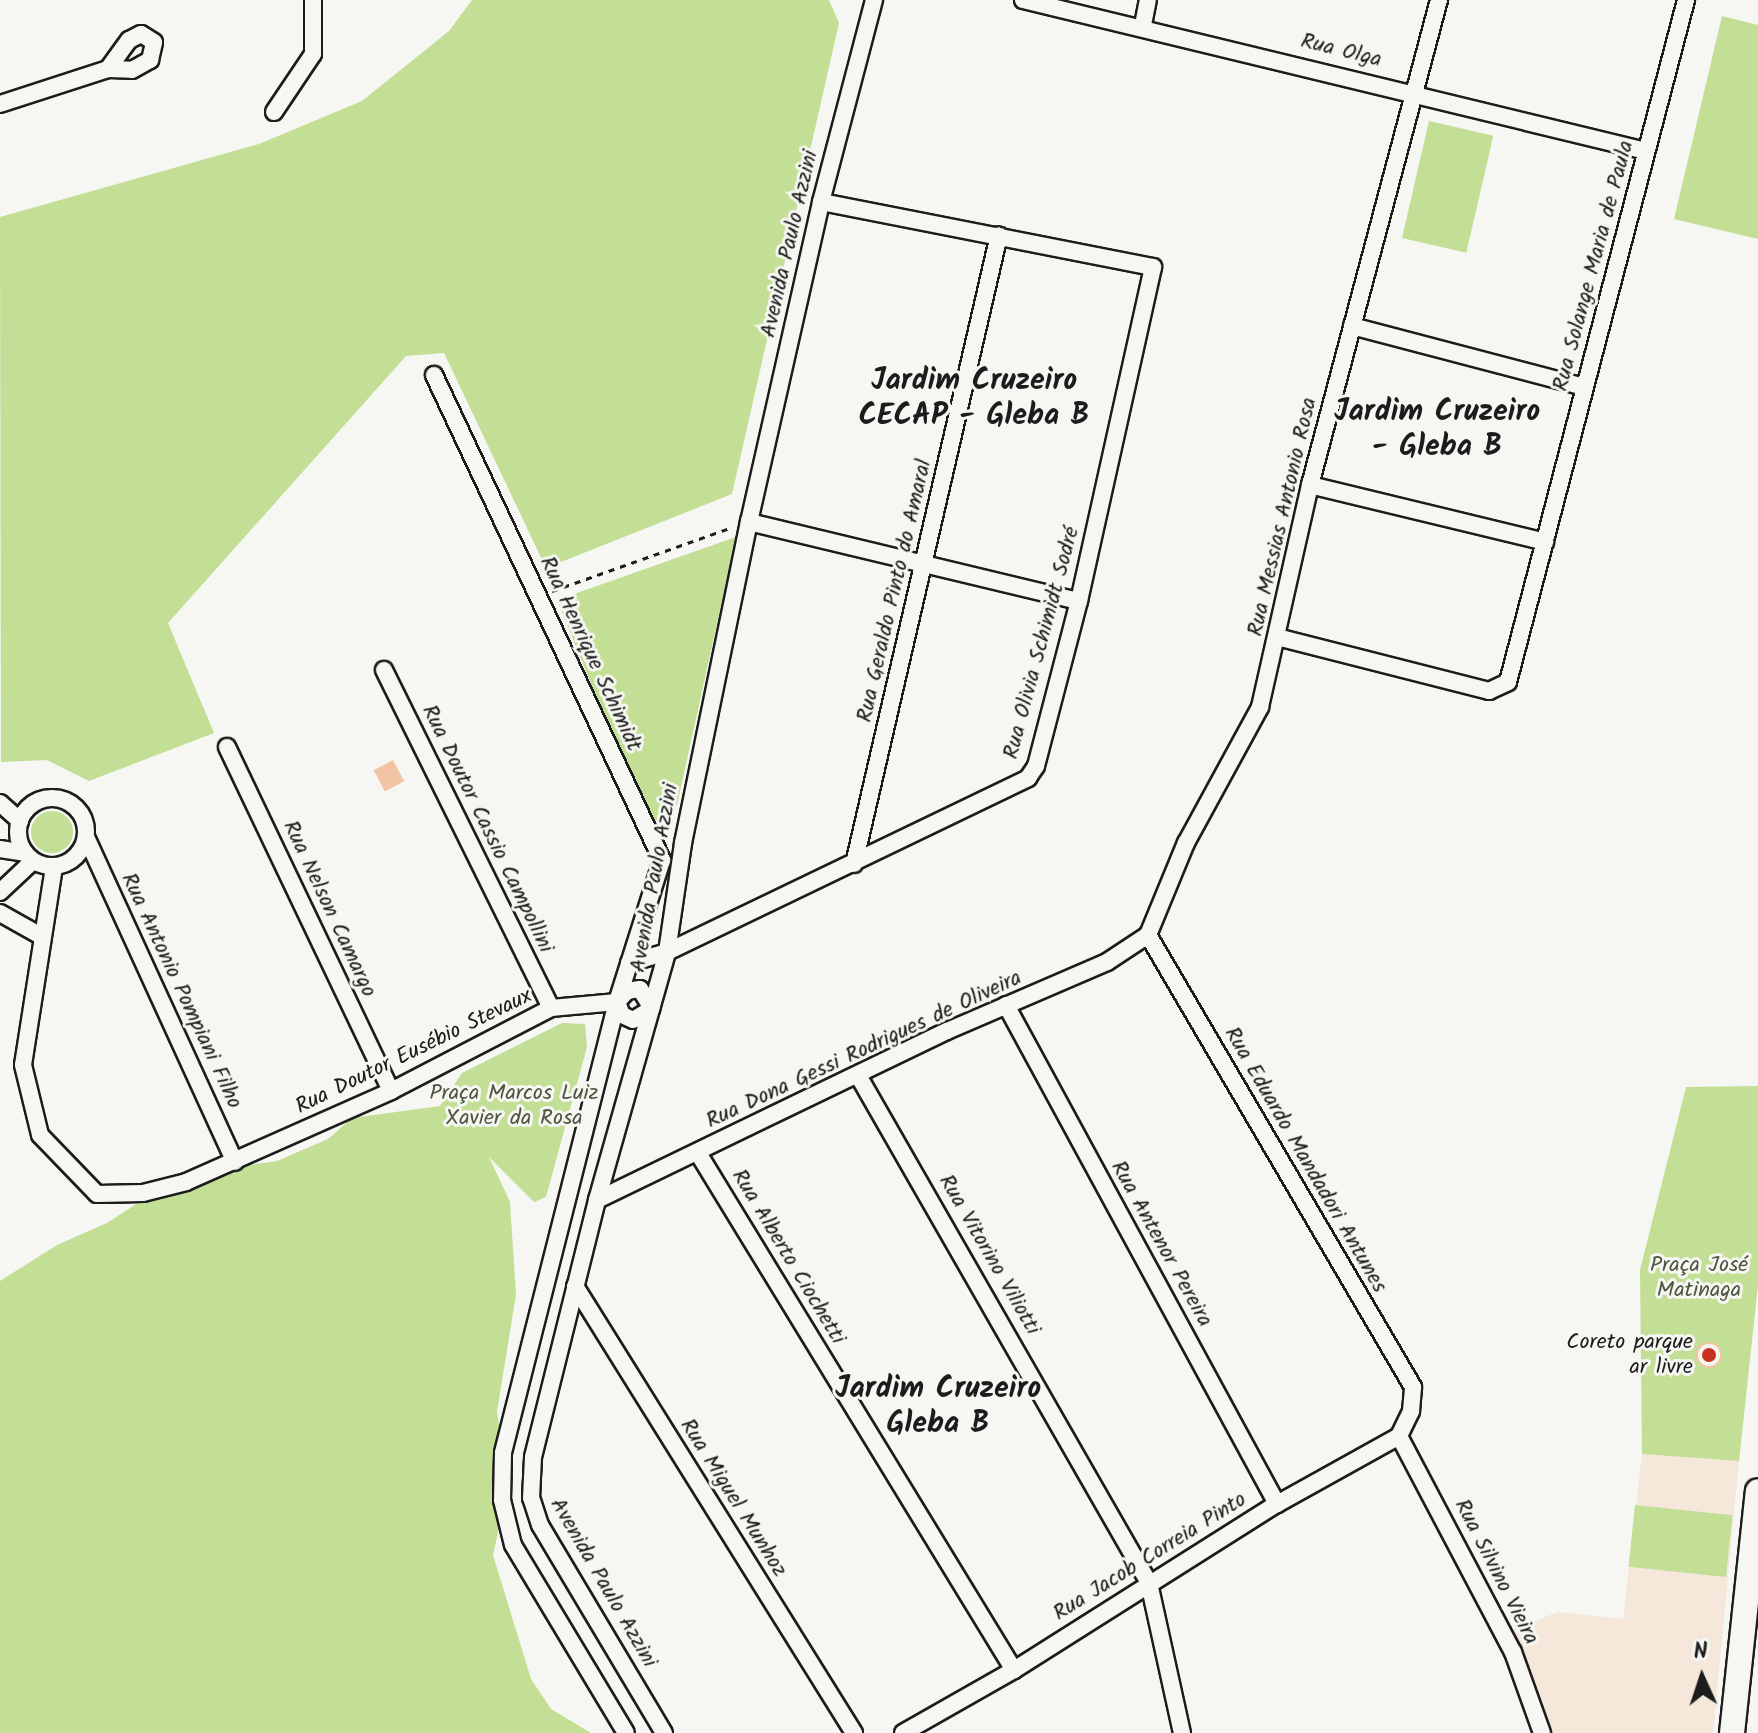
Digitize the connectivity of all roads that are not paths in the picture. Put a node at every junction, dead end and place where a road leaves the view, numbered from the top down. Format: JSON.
{"nodes":[{"id":1,"x":313,"y":0,"type":"edge"},
{"id":2,"x":874,"y":0,"type":"edge"},
{"id":3,"x":1023,"y":0,"type":"edge"},
{"id":4,"x":1148,"y":0,"type":"edge"},
{"id":5,"x":1439,"y":0,"type":"edge"},
{"id":6,"x":1686,"y":0,"type":"edge"},
{"id":7,"x":1143,"y":25,"type":"junction"},
{"id":8,"x":108,"y":69,"type":"dead end"},
{"id":9,"x":1418,"y":92,"type":"junction"},
{"id":10,"x":0,"y":104,"type":"edge"},
{"id":11,"x":274,"y":112,"type":"dead end"},
{"id":12,"x":1646,"y":151,"type":"junction"},
{"id":13,"x":821,"y":202,"type":"junction"},
{"id":14,"x":999,"y":235,"type":"junction"},
{"id":15,"x":1352,"y":326,"type":"junction"},
{"id":16,"x":434,"y":375,"type":"dead end"},
{"id":17,"x":1584,"y":387,"type":"junction"},
{"id":18,"x":1310,"y":485,"type":"junction"},
{"id":19,"x":749,"y":522,"type":"junction"},
{"id":20,"x":1545,"y":542,"type":"junction"},
{"id":21,"x":925,"y":563,"type":"junction"},
{"id":22,"x":1079,"y":601,"type":"junction"},
{"id":23,"x":1277,"y":637,"type":"junction"},
{"id":24,"x":384,"y":670,"type":"dead end"},
{"id":25,"x":227,"y":747,"type":"dead end"},
{"id":26,"x":0,"y":803,"type":"edge"},
{"id":27,"x":20,"y":821,"type":"junction"},
{"id":28,"x":87,"y":839,"type":"junction"},
{"id":29,"x":683,"y":843,"type":"junction"},
{"id":30,"x":0,"y":849,"type":"edge"},
{"id":31,"x":29,"y":857,"type":"junction"},
{"id":32,"x":662,"y":860,"type":"junction"},
{"id":33,"x":854,"y":864,"type":"junction"},
{"id":34,"x":54,"y":867,"type":"junction"},
{"id":35,"x":682,"y":869,"type":"junction"},
{"id":36,"x":0,"y":892,"type":"edge"},
{"id":37,"x":0,"y":913,"type":"edge"},
{"id":38,"x":1148,"y":935,"type":"junction"},
{"id":39,"x":43,"y":937,"type":"junction"},
{"id":40,"x":667,"y":952,"type":"junction"},
{"id":41,"x":629,"y":963,"type":"junction"},
{"id":42,"x":617,"y":1002,"type":"junction"},
{"id":43,"x":1006,"y":1005,"type":"junction"},
{"id":44,"x":551,"y":1008,"type":"junction"},
{"id":45,"x":652,"y":1008,"type":"junction"},
{"id":46,"x":859,"y":1077,"type":"junction"},
{"id":47,"x":391,"y":1091,"type":"junction"},
{"id":48,"x":698,"y":1153,"type":"junction"},
{"id":49,"x":235,"y":1162,"type":"junction"},
{"id":50,"x":597,"y":1200,"type":"junction"},
{"id":51,"x":575,"y":1286,"type":"junction"},
{"id":52,"x":1399,"y":1436,"type":"junction"},
{"id":53,"x":1758,"y":1491,"type":"edge"},
{"id":54,"x":1277,"y":1504,"type":"junction"},
{"id":55,"x":1754,"y":1575,"type":"edge"},
{"id":56,"x":1149,"y":1583,"type":"junction"},
{"id":57,"x":1014,"y":1670,"type":"junction"},
{"id":58,"x":626,"y":1733,"type":"edge"},
{"id":59,"x":664,"y":1733,"type":"edge"},
{"id":60,"x":854,"y":1733,"type":"edge"},
{"id":61,"x":903,"y":1733,"type":"edge"},
{"id":62,"x":1182,"y":1733,"type":"edge"},
{"id":63,"x":1542,"y":1733,"type":"edge"},
{"id":64,"x":1732,"y":1733,"type":"edge"}],
"edges":[{"from":1,"to":11,"type":"street"},
{"from":2,"to":13,"type":"street","name":"Avenida Paulo Azzini"},
{"from":3,"to":7,"type":"street","name":"Rua Olga"},
{"from":4,"to":7,"type":"street"},
{"from":5,"to":9,"type":"street","name":"Rua Messias Antonio Rosa"},
{"from":6,"to":12,"type":"street","name":"Rua Solange Maria de Paula"},
{"from":7,"to":9,"type":"street","name":"Rua Olga"},
{"from":8,"to":10,"type":"street"},
{"from":9,"to":12,"type":"street","name":"Rua Olga"},
{"from":9,"to":15,"type":"street","name":"Rua Messias Antonio Rosa"},
{"from":12,"to":17,"type":"street","name":"Rua Solange Maria de Paula"},
{"from":13,"to":14,"type":"street"},
{"from":13,"to":19,"type":"street","name":"Avenida Paulo Azzini"},
{"from":14,"to":21,"type":"street","name":"Rua Geraldo Pinto do Amaral"},
{"from":14,"to":22,"type":"street","name":"Rua Olivia Schimidt Sodré"},
{"from":15,"to":17,"type":"street"},
{"from":15,"to":18,"type":"street","name":"Rua Messias Antonio Rosa"},
{"from":16,"to":32,"type":"street","name":"Rua Henrique Schimidt"},
{"from":17,"to":20,"type":"street","name":"Rua Solange Maria de Paula"},
{"from":18,"to":20,"type":"street"},
{"from":18,"to":23,"type":"street","name":"Rua Messias Antonio Rosa"},
{"from":19,"to":21,"type":"street"},
{"from":19,"to":29,"type":"street","name":"Avenida Paulo Azzini"},
{"from":20,"to":23,"type":"street","name":"Rua Solange Maria de Paula"},
{"from":21,"to":22,"type":"street"},
{"from":21,"to":33,"type":"street","name":"Rua Geraldo Pinto do Amaral"},
{"from":22,"to":33,"type":"street","name":"Rua Olivia Schimidt Sodré"},
{"from":23,"to":38,"type":"street","name":"Rua Messias Antonio Rosa"},
{"from":24,"to":44,"type":"street","name":"Rua Doutor Cassio Campollini"},
{"from":25,"to":47,"type":"street","name":"Rua Nelson Camargo"},
{"from":26,"to":27,"type":"street"},
{"from":27,"to":28,"type":"street"},
{"from":27,"to":31,"type":"street"},
{"from":28,"to":34,"type":"street"},
{"from":28,"to":49,"type":"street","name":"Rua Antonio Pompiani Filho"},
{"from":29,"to":32,"type":"street"},
{"from":29,"to":35,"type":"street","name":"Avenida Paulo Azzini"},
{"from":30,"to":31,"type":"street"},
{"from":31,"to":34,"type":"street"},
{"from":31,"to":36,"type":"street"},
{"from":32,"to":35,"type":"street"},
{"from":32,"to":41,"type":"street"},
{"from":33,"to":40,"type":"street","name":"Rua Olivia Schimidt Sodré"},
{"from":34,"to":39,"type":"street","name":"Rua Doutor Eusébio Stevaux"},
{"from":35,"to":40,"type":"street","name":"Avenida Paulo Azzini"},
{"from":37,"to":39,"type":"street"},
{"from":38,"to":43,"type":"street","name":"Rua Dona Gessi Rodrigues de Oliveira"},
{"from":38,"to":52,"type":"street","name":"Rua Eduardo Mandadori Antunes"},
{"from":39,"to":49,"type":"street","name":"Rua Doutor Eusébio Stevaux"},
{"from":40,"to":41,"type":"street","name":"Rua Olivia Schimidt Sodré"},
{"from":40,"to":45,"type":"street","name":"Avenida Paulo Azzini"},
{"from":41,"to":42,"type":"street"},
{"from":42,"to":44,"type":"street","name":"Rua Doutor Eusébio Stevaux"},
{"from":42,"to":45,"type":"street"},
{"from":42,"to":58,"type":"street"},
{"from":43,"to":46,"type":"street","name":"Rua Dona Gessi Rodrigues de Oliveira"},
{"from":43,"to":54,"type":"street","name":"Rua Antenor Pereira"},
{"from":44,"to":47,"type":"street","name":"Rua Doutor Eusébio Stevaux"},
{"from":45,"to":50,"type":"street","name":"Avenida Paulo Azzini"},
{"from":46,"to":48,"type":"street","name":"Rua Dona Gessi Rodrigues de Oliveira"},
{"from":46,"to":56,"type":"street","name":"Rua Vitorino Viliotti"},
{"from":47,"to":49,"type":"street","name":"Rua Doutor Eusébio Stevaux"},
{"from":48,"to":50,"type":"street","name":"Rua Dona Gessi Rodrigues de Oliveira"},
{"from":48,"to":57,"type":"street","name":"Rua Alberto Ciochetti"},
{"from":50,"to":51,"type":"street","name":"Avenida Paulo Azzini"},
{"from":51,"to":59,"type":"street","name":"Avenida Paulo Azzini"},
{"from":51,"to":60,"type":"street","name":"Rua Miguel Munhoz"},
{"from":52,"to":54,"type":"street","name":"Rua Jacob Correia Pinto"},
{"from":52,"to":63,"type":"street","name":"Rua Silvino Vieira"},
{"from":53,"to":55,"type":"main road"},
{"from":54,"to":56,"type":"street","name":"Rua Jacob Correia Pinto"},
{"from":55,"to":64,"type":"main road"},
{"from":56,"to":57,"type":"street","name":"Rua Jacob Correia Pinto"},
{"from":56,"to":62,"type":"street","name":"Rua Vitorino Viliotti"},
{"from":57,"to":61,"type":"street","name":"Rua Jacob Correia Pinto"}]}
